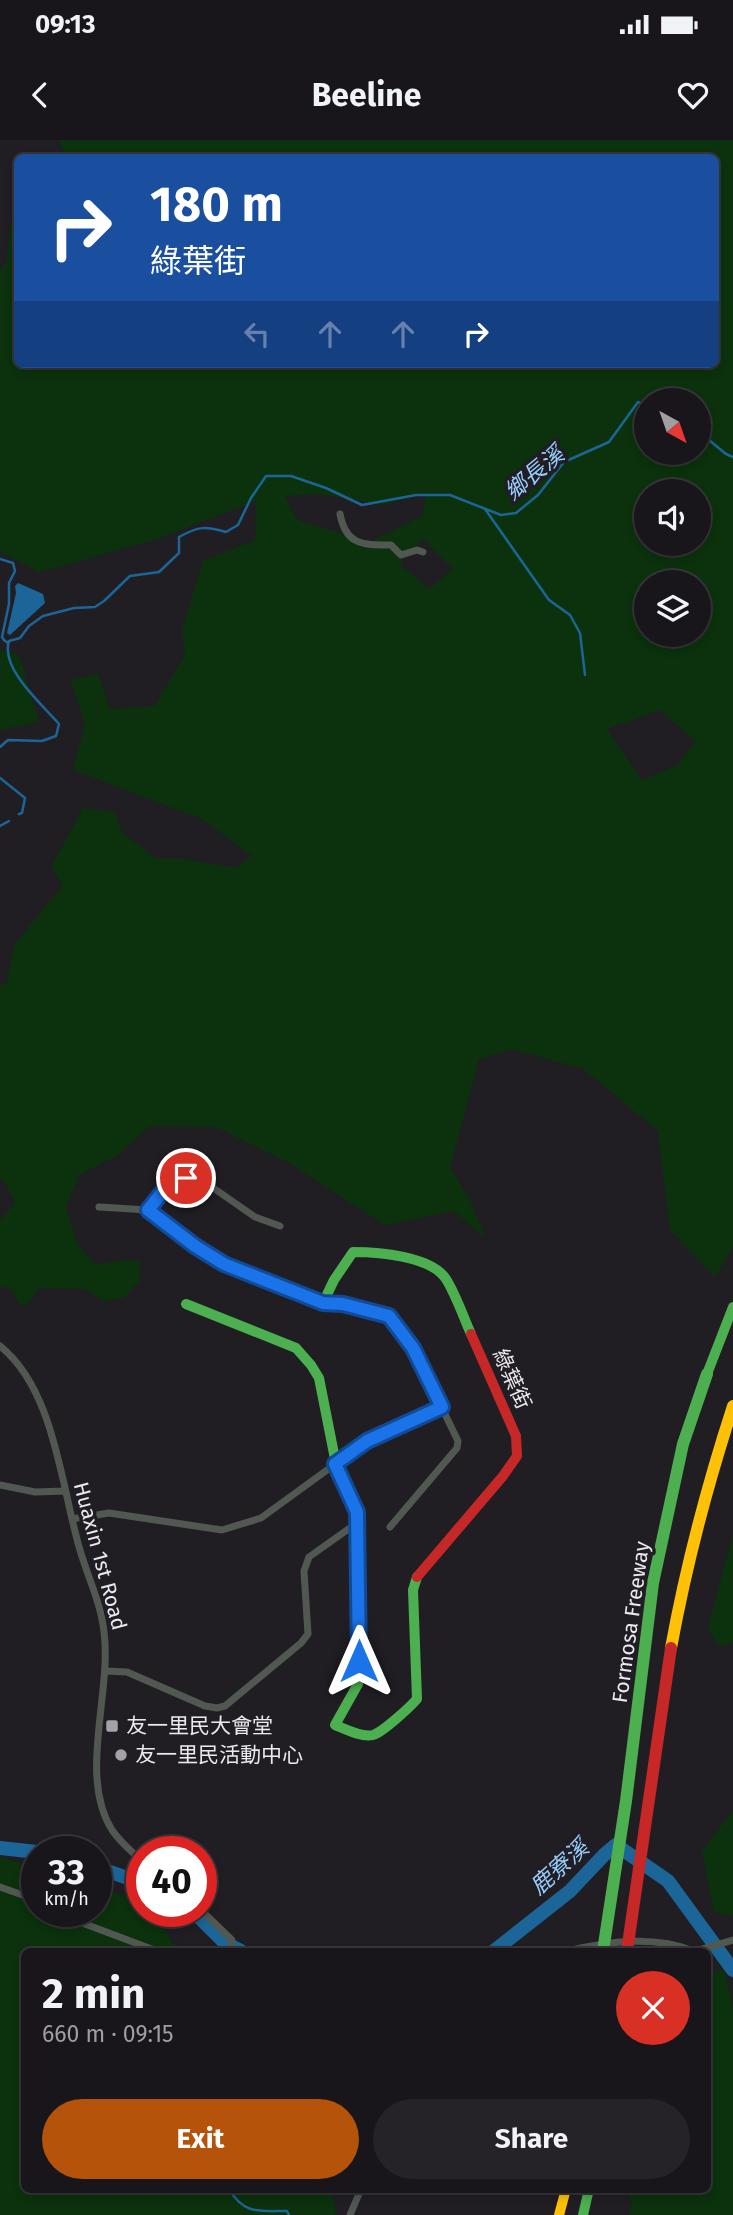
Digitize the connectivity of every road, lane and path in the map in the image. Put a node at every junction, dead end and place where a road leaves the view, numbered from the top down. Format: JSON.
{"nodes":[{"id":1,"x":340,"y":514,"type":"dead end"},
{"id":2,"x":423,"y":552,"type":"dead end"},
{"id":3,"x":99,"y":1207,"type":"dead end"},
{"id":4,"x":148,"y":1210,"type":"junction"},
{"id":5,"x":280,"y":1226,"type":"dead end"},
{"id":6,"x":323,"y":1303,"type":"junction"},
{"id":7,"x":186,"y":1304,"type":"dead end"},
{"id":8,"x":733,"y":1307,"type":"edge"},
{"id":9,"x":0,"y":1346,"type":"edge"},
{"id":10,"x":733,"y":1406,"type":"edge"},
{"id":11,"x":442,"y":1407,"type":"junction"},
{"id":12,"x":335,"y":1464,"type":"junction"},
{"id":13,"x":0,"y":1485,"type":"edge"},
{"id":14,"x":65,"y":1491,"type":"junction"},
{"id":15,"x":72,"y":1519,"type":"junction"},
{"id":16,"x":357,"y":1522,"type":"junction"},
{"id":17,"x":390,"y":1527,"type":"dead end"},
{"id":18,"x":105,"y":1671,"type":"junction"},
{"id":19,"x":126,"y":1845,"type":"edge"},
{"id":20,"x":0,"y":1887,"type":"edge"},
{"id":21,"x":21,"y":1894,"type":"edge"},
{"id":22,"x":217,"y":1925,"type":"edge"},
{"id":23,"x":93,"y":1927,"type":"edge"},
{"id":24,"x":733,"y":1940,"type":"edge"},
{"id":25,"x":149,"y":1948,"type":"edge"},
{"id":26,"x":231,"y":1948,"type":"edge"},
{"id":27,"x":582,"y":1948,"type":"edge"},
{"id":28,"x":603,"y":1948,"type":"edge"},
{"id":29,"x":627,"y":1948,"type":"edge"},
{"id":30,"x":690,"y":1948,"type":"edge"},
{"id":31,"x":704,"y":1948,"type":"edge"},
{"id":32,"x":359,"y":2193,"type":"edge"},
{"id":33,"x":565,"y":2193,"type":"edge"},
{"id":34,"x":588,"y":2193,"type":"edge"},
{"id":35,"x":350,"y":2215,"type":"edge"},
{"id":36,"x":559,"y":2215,"type":"edge"},
{"id":37,"x":583,"y":2215,"type":"edge"}],
"edges":[{"from":1,"to":2,"type":"street"},
{"from":3,"to":4,"type":"street"},
{"from":4,"to":5,"type":"street"},
{"from":4,"to":6,"type":"street"},
{"from":6,"to":11,"type":"street"},
{"from":6,"to":16,"type":"main road","name":"綠葉街"},
{"from":7,"to":12,"type":"main road"},
{"from":8,"to":28,"type":"main road","name":"Formosa Freeway","bridge":true},
{"from":9,"to":14,"type":"street","name":"Huaxin 1st Road"},
{"from":10,"to":29,"type":"main road","name":"Formosa Freeway","bridge":true},
{"from":11,"to":12,"type":"street"},
{"from":11,"to":17,"type":"street"},
{"from":12,"to":15,"type":"street"},
{"from":12,"to":16,"type":"main road"},
{"from":13,"to":14,"type":"street"},
{"from":14,"to":15,"type":"street","name":"Huaxin 1st Road"},
{"from":15,"to":18,"type":"street","name":"Huaxin 1st Road"},
{"from":16,"to":18,"type":"street"},
{"from":18,"to":19,"type":"street","name":"Huaxin 1st Road"},
{"from":20,"to":21,"type":"street"},
{"from":22,"to":26,"type":"street"},
{"from":23,"to":25,"type":"street"},
{"from":24,"to":31,"type":"street"},
{"from":27,"to":30,"type":"street"},
{"from":32,"to":35,"type":"street"},
{"from":33,"to":36,"type":"main road"},
{"from":34,"to":37,"type":"main road"}]}
